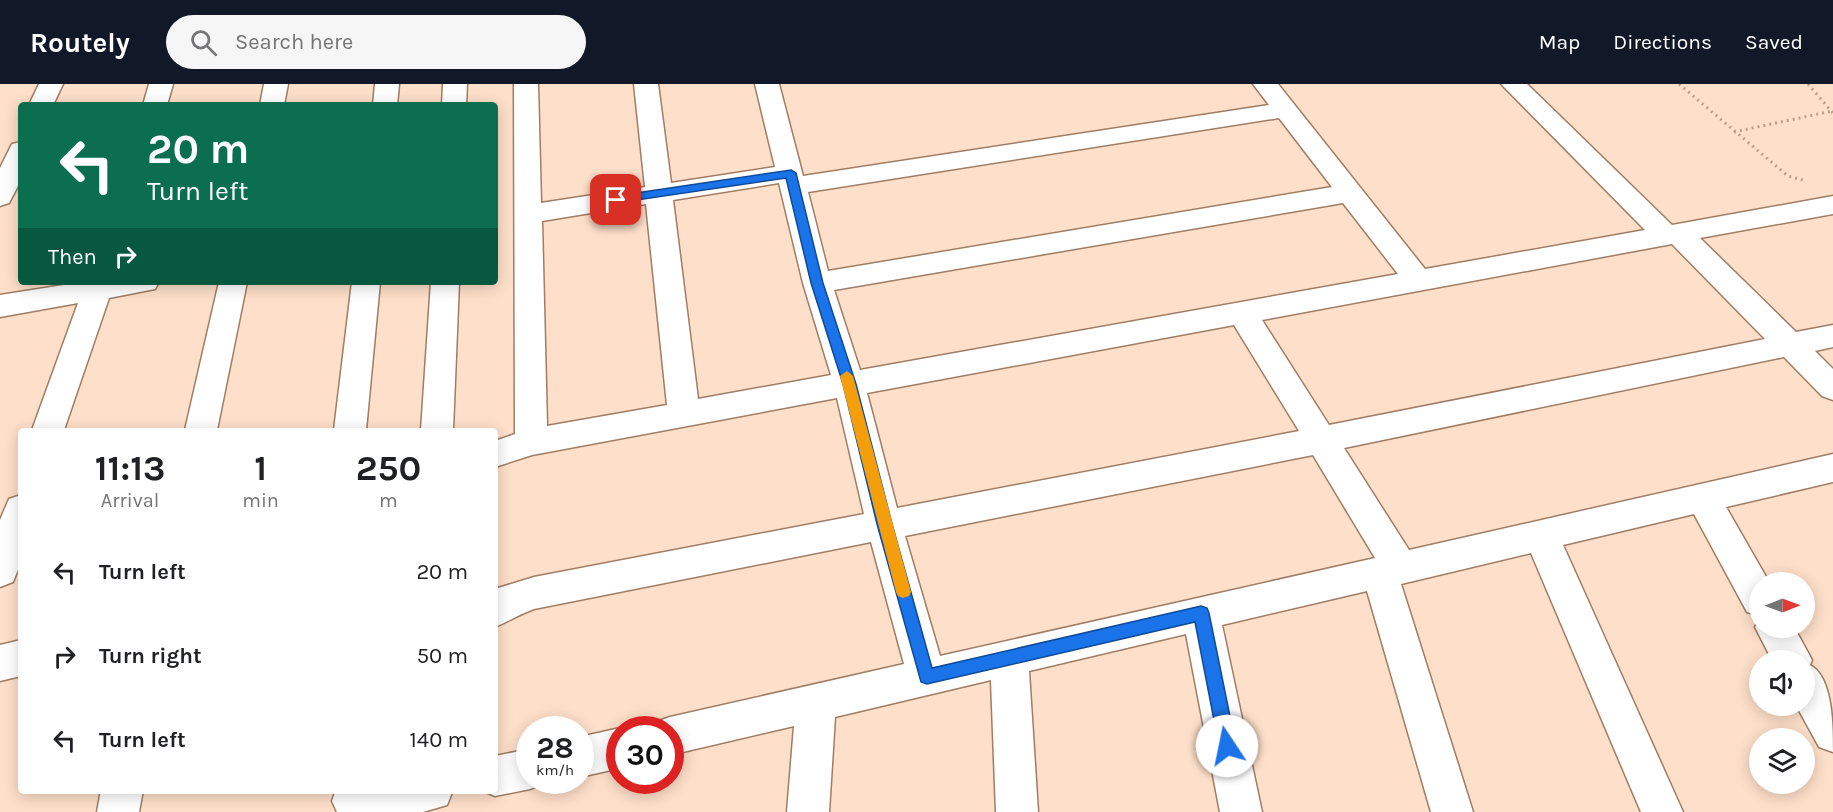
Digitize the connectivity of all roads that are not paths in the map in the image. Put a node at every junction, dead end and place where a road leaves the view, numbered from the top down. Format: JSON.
{"nodes":[{"id":1,"x":51,"y":84,"type":"edge"},
{"id":2,"x":161,"y":84,"type":"edge"},
{"id":3,"x":276,"y":84,"type":"edge"},
{"id":4,"x":387,"y":84,"type":"edge"},
{"id":5,"x":455,"y":84,"type":"edge"},
{"id":6,"x":526,"y":84,"type":"edge"},
{"id":7,"x":646,"y":84,"type":"edge"},
{"id":8,"x":767,"y":84,"type":"edge"},
{"id":9,"x":1265,"y":84,"type":"edge"},
{"id":10,"x":1513,"y":84,"type":"edge"},
{"id":11,"x":42,"y":102,"type":"edge"},
{"id":12,"x":156,"y":102,"type":"edge"},
{"id":13,"x":273,"y":102,"type":"edge"},
{"id":14,"x":385,"y":102,"type":"edge"},
{"id":15,"x":454,"y":102,"type":"edge"},
{"id":16,"x":1285,"y":110,"type":"junction"},
{"id":17,"x":18,"y":157,"type":"edge"},
{"id":18,"x":792,"y":180,"type":"junction"},
{"id":19,"x":660,"y":193,"type":"junction"},
{"id":20,"x":1349,"y":193,"type":"junction"},
{"id":21,"x":0,"y":197,"type":"edge"},
{"id":22,"x":1833,"y":205,"type":"edge"},
{"id":23,"x":528,"y":214,"type":"junction"},
{"id":24,"x":1672,"y":234,"type":"junction"},
{"id":25,"x":1419,"y":280,"type":"junction"},
{"id":26,"x":817,"y":283,"type":"junction"},
{"id":27,"x":232,"y":285,"type":"edge"},
{"id":28,"x":366,"y":285,"type":"edge"},
{"id":29,"x":445,"y":285,"type":"edge"},
{"id":30,"x":99,"y":286,"type":"edge"},
{"id":31,"x":0,"y":306,"type":"edge"},
{"id":32,"x":1242,"y":313,"type":"junction"},
{"id":33,"x":1833,"y":336,"type":"edge"},
{"id":34,"x":1789,"y":346,"type":"junction"},
{"id":35,"x":849,"y":384,"type":"junction"},
{"id":36,"x":1833,"y":388,"type":"edge"},
{"id":37,"x":684,"y":415,"type":"junction"},
{"id":38,"x":49,"y":428,"type":"edge"},
{"id":39,"x":201,"y":428,"type":"edge"},
{"id":40,"x":350,"y":428,"type":"edge"},
{"id":41,"x":437,"y":428,"type":"edge"},
{"id":42,"x":1322,"y":440,"type":"junction"},
{"id":43,"x":531,"y":442,"type":"junction"},
{"id":44,"x":498,"y":453,"type":"edge"},
{"id":45,"x":1833,"y":468,"type":"edge"},
{"id":46,"x":1703,"y":498,"type":"junction"},
{"id":47,"x":18,"y":516,"type":"edge"},
{"id":48,"x":884,"y":524,"type":"junction"},
{"id":49,"x":1540,"y":535,"type":"junction"},
{"id":50,"x":3,"y":553,"type":"edge"},
{"id":51,"x":1390,"y":570,"type":"junction"},
{"id":52,"x":1749,"y":580,"type":"edge"},
{"id":53,"x":498,"y":608,"type":"edge"},
{"id":54,"x":1201,"y":613,"type":"junction"},
{"id":55,"x":1009,"y":658,"type":"junction"},
{"id":56,"x":18,"y":659,"type":"edge"},
{"id":57,"x":0,"y":663,"type":"edge"},
{"id":58,"x":927,"y":677,"type":"junction"},
{"id":59,"x":1815,"y":701,"type":"edge"},
{"id":60,"x":816,"y":702,"type":"junction"},
{"id":61,"x":684,"y":733,"type":"edge"},
{"id":62,"x":1833,"y":733,"type":"edge"},
{"id":63,"x":516,"y":772,"type":"edge"},
{"id":64,"x":498,"y":776,"type":"edge"},
{"id":65,"x":121,"y":794,"type":"edge"},
{"id":66,"x":403,"y":794,"type":"edge"},
{"id":67,"x":353,"y":801,"type":"edge"},
{"id":68,"x":118,"y":812,"type":"edge"},
{"id":69,"x":808,"y":812,"type":"edge"},
{"id":70,"x":1017,"y":812,"type":"edge"},
{"id":71,"x":1240,"y":812,"type":"edge"},
{"id":72,"x":1452,"y":812,"type":"edge"},
{"id":73,"x":1662,"y":812,"type":"edge"}],
"edges":[{"from":1,"to":11,"type":"street"},
{"from":2,"to":12,"type":"street"},
{"from":3,"to":13,"type":"street"},
{"from":4,"to":14,"type":"street"},
{"from":5,"to":15,"type":"street"},
{"from":6,"to":23,"type":"street"},
{"from":7,"to":19,"type":"street"},
{"from":8,"to":18,"type":"street"},
{"from":9,"to":16,"type":"street"},
{"from":10,"to":24,"type":"street"},
{"from":16,"to":18,"type":"street"},
{"from":16,"to":20,"type":"street"},
{"from":17,"to":21,"type":"street"},
{"from":18,"to":19,"type":"street"},
{"from":18,"to":26,"type":"street"},
{"from":19,"to":23,"type":"street"},
{"from":19,"to":37,"type":"street"},
{"from":20,"to":25,"type":"street"},
{"from":20,"to":26,"type":"street"},
{"from":22,"to":24,"type":"street"},
{"from":23,"to":43,"type":"street"},
{"from":24,"to":25,"type":"street"},
{"from":24,"to":34,"type":"street"},
{"from":25,"to":32,"type":"street"},
{"from":26,"to":35,"type":"street"},
{"from":27,"to":39,"type":"street"},
{"from":28,"to":40,"type":"street"},
{"from":29,"to":41,"type":"street"},
{"from":30,"to":31,"type":"street"},
{"from":30,"to":38,"type":"street"},
{"from":32,"to":35,"type":"street"},
{"from":32,"to":42,"type":"street"},
{"from":33,"to":34,"type":"street"},
{"from":34,"to":36,"type":"street"},
{"from":34,"to":42,"type":"street"},
{"from":35,"to":37,"type":"street"},
{"from":35,"to":48,"type":"street"},
{"from":37,"to":43,"type":"street"},
{"from":42,"to":48,"type":"street"},
{"from":42,"to":51,"type":"street"},
{"from":43,"to":44,"type":"street"},
{"from":45,"to":46,"type":"street"},
{"from":46,"to":49,"type":"street"},
{"from":46,"to":52,"type":"street"},
{"from":47,"to":50,"type":"street"},
{"from":48,"to":53,"type":"street"},
{"from":48,"to":58,"type":"street"},
{"from":49,"to":51,"type":"street"},
{"from":49,"to":73,"type":"street"},
{"from":51,"to":54,"type":"street"},
{"from":51,"to":72,"type":"street"},
{"from":54,"to":55,"type":"street"},
{"from":54,"to":71,"type":"street"},
{"from":55,"to":58,"type":"street"},
{"from":55,"to":70,"type":"street"},
{"from":56,"to":57,"type":"street"},
{"from":58,"to":60,"type":"street"},
{"from":59,"to":62,"type":"street"},
{"from":60,"to":61,"type":"street"},
{"from":60,"to":69,"type":"street"},
{"from":63,"to":64,"type":"street"},
{"from":65,"to":68,"type":"street"},
{"from":66,"to":67,"type":"street"}]}
